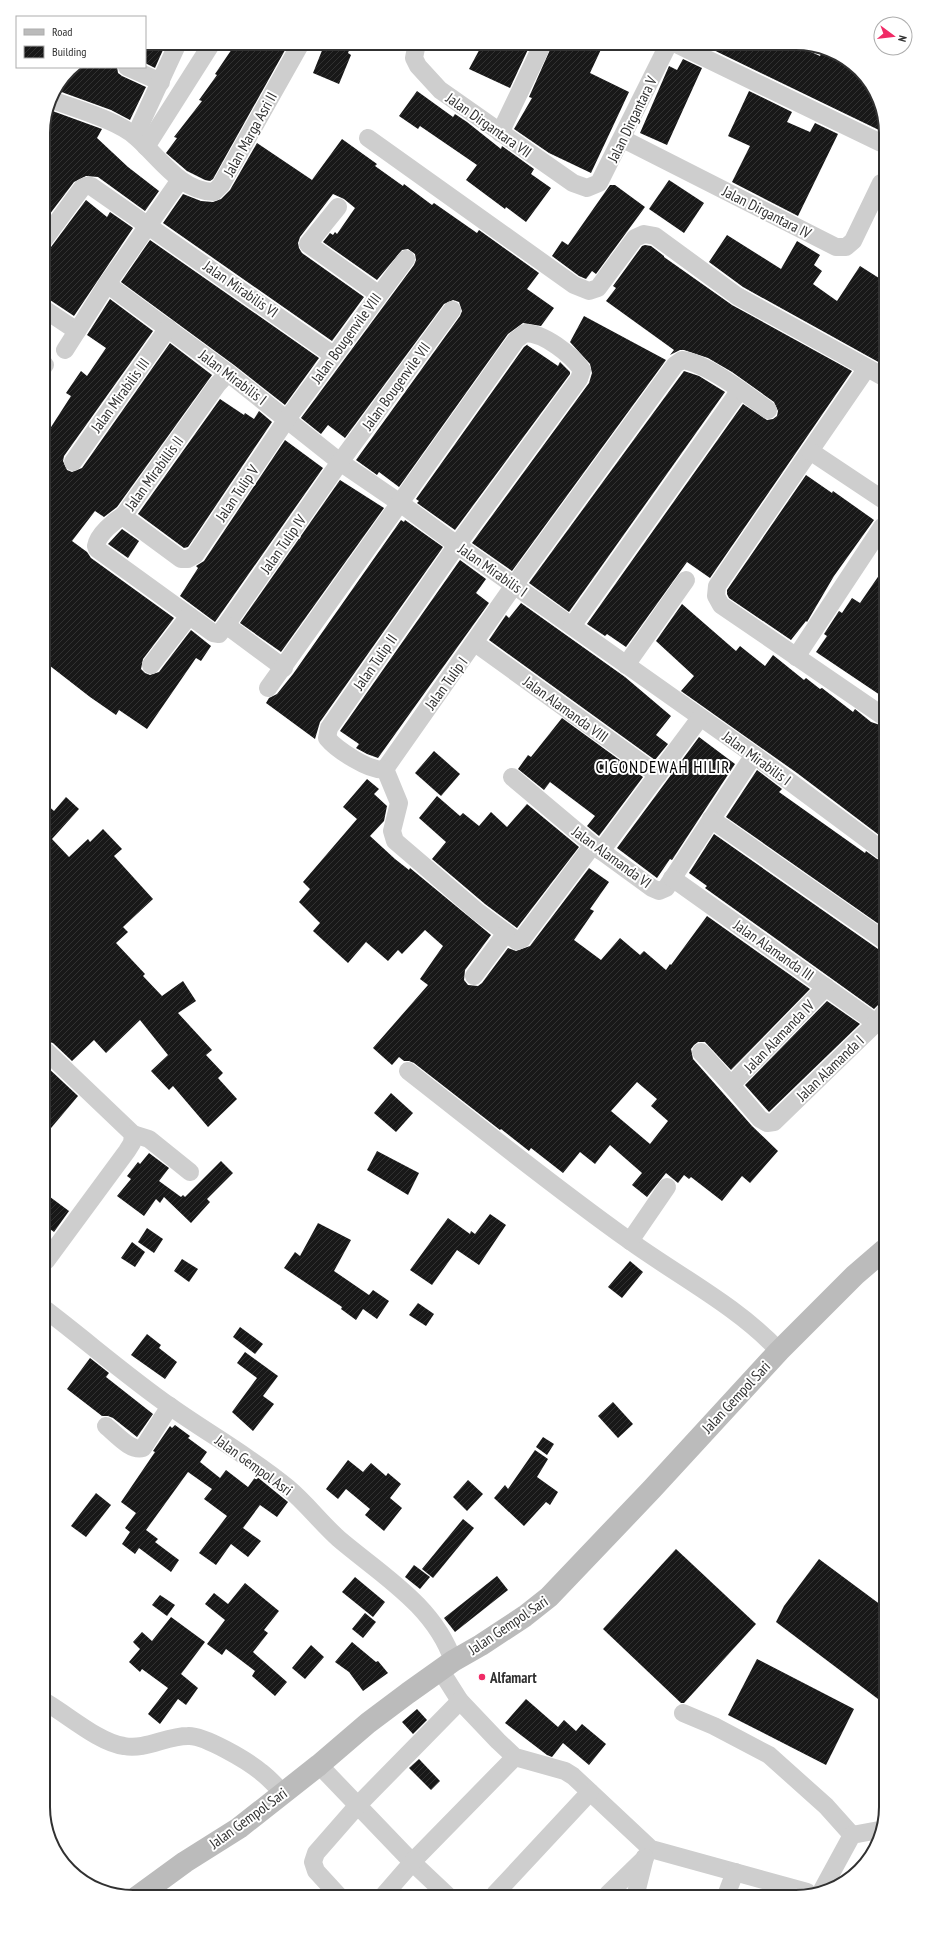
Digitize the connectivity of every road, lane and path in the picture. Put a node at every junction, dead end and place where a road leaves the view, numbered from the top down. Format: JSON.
{"nodes":[{"id":1,"x":175,"y":50,"type":"edge"},
{"id":2,"x":207,"y":50,"type":"edge"},
{"id":3,"x":297,"y":50,"type":"edge"},
{"id":4,"x":416,"y":50,"type":"edge"},
{"id":5,"x":540,"y":50,"type":"edge"},
{"id":6,"x":666,"y":50,"type":"edge"},
{"id":7,"x":688,"y":50,"type":"edge"},
{"id":8,"x":129,"y":68,"type":"edge"},
{"id":9,"x":161,"y":82,"type":"junction"},
{"id":10,"x":56,"y":101,"type":"edge"},
{"id":11,"x":500,"y":134,"type":"junction"},
{"id":12,"x":368,"y":138,"type":"dead end"},
{"id":13,"x":623,"y":139,"type":"junction"},
{"id":14,"x":141,"y":141,"type":"junction"},
{"id":15,"x":879,"y":143,"type":"edge"},
{"id":16,"x":180,"y":180,"type":"junction"},
{"id":17,"x":879,"y":187,"type":"edge"},
{"id":18,"x":587,"y":188,"type":"joint"},
{"id":19,"x":338,"y":207,"type":"dead end"},
{"id":20,"x":149,"y":224,"type":"junction"},
{"id":21,"x":50,"y":233,"type":"edge"},
{"id":22,"x":406,"y":259,"type":"dead end"},
{"id":23,"x":107,"y":284,"type":"junction"},
{"id":24,"x":378,"y":294,"type":"junction"},
{"id":25,"x":452,"y":310,"type":"dead end"},
{"id":26,"x":50,"y":313,"type":"edge"},
{"id":27,"x":168,"y":328,"type":"junction"},
{"id":28,"x":77,"y":331,"type":"junction"},
{"id":29,"x":65,"y":350,"type":"dead end"},
{"id":30,"x":334,"y":355,"type":"junction"},
{"id":31,"x":874,"y":372,"type":"edge"},
{"id":32,"x":228,"y":373,"type":"junction"},
{"id":33,"x":740,"y":390,"type":"junction"},
{"id":34,"x":768,"y":410,"type":"dead end"},
{"id":35,"x":287,"y":419,"type":"junction"},
{"id":36,"x":810,"y":451,"type":"junction"},
{"id":37,"x":73,"y":462,"type":"dead end"},
{"id":38,"x":340,"y":462,"type":"junction"},
{"id":39,"x":879,"y":497,"type":"edge"},
{"id":40,"x":400,"y":503,"type":"junction"},
{"id":41,"x":124,"y":515,"type":"junction"},
{"id":42,"x":879,"y":532,"type":"edge"},
{"id":43,"x":457,"y":545,"type":"junction"},
{"id":44,"x":181,"y":559,"type":"joint"},
{"id":45,"x":686,"y":580,"type":"dead end"},
{"id":46,"x":514,"y":584,"type":"junction"},
{"id":47,"x":189,"y":616,"type":"junction"},
{"id":48,"x":226,"y":625,"type":"junction"},
{"id":49,"x":572,"y":626,"type":"junction"},
{"id":50,"x":475,"y":642,"type":"junction"},
{"id":51,"x":796,"y":657,"type":"junction"},
{"id":52,"x":626,"y":664,"type":"junction"},
{"id":53,"x":151,"y":665,"type":"dead end"},
{"id":54,"x":284,"y":668,"type":"junction"},
{"id":55,"x":268,"y":688,"type":"dead end"},
{"id":56,"x":879,"y":713,"type":"edge"},
{"id":57,"x":700,"y":718,"type":"junction"},
{"id":58,"x":754,"y":755,"type":"junction"},
{"id":59,"x":377,"y":768,"type":"junction"},
{"id":60,"x":658,"y":775,"type":"junction"},
{"id":61,"x":512,"y":777,"type":"dead end"},
{"id":62,"x":711,"y":819,"type":"junction"},
{"id":63,"x":597,"y":848,"type":"junction"},
{"id":64,"x":879,"y":848,"type":"edge"},
{"id":65,"x":672,"y":878,"type":"junction"},
{"id":66,"x":506,"y":933,"type":"junction"},
{"id":67,"x":879,"y":937,"type":"edge"},
{"id":68,"x":474,"y":976,"type":"dead end"},
{"id":69,"x":826,"y":987,"type":"junction"},
{"id":70,"x":879,"y":1017,"type":"edge"},
{"id":71,"x":879,"y":1019,"type":"edge"},
{"id":72,"x":701,"y":1052,"type":"dead end"},
{"id":73,"x":50,"y":1054,"type":"edge"},
{"id":74,"x":408,"y":1071,"type":"dead end"},
{"id":75,"x":731,"y":1084,"type":"junction"},
{"id":76,"x":133,"y":1134,"type":"junction"},
{"id":77,"x":190,"y":1172,"type":"dead end"},
{"id":78,"x":667,"y":1187,"type":"dead end"},
{"id":79,"x":630,"y":1241,"type":"junction"},
{"id":80,"x":879,"y":1254,"type":"edge"},
{"id":81,"x":50,"y":1256,"type":"edge"},
{"id":82,"x":50,"y":1313,"type":"edge"},
{"id":83,"x":779,"y":1351,"type":"junction"},
{"id":84,"x":170,"y":1406,"type":"junction"},
{"id":85,"x":106,"y":1426,"type":"dead end"},
{"id":86,"x":447,"y":1666,"type":"junction"},
{"id":87,"x":460,"y":1701,"type":"junction"},
{"id":88,"x":50,"y":1704,"type":"edge"},
{"id":89,"x":683,"y":1713,"type":"dead end"},
{"id":90,"x":516,"y":1757,"type":"junction"},
{"id":91,"x":319,"y":1765,"type":"junction"},
{"id":92,"x":590,"y":1792,"type":"junction"},
{"id":93,"x":283,"y":1793,"type":"junction"},
{"id":94,"x":358,"y":1805,"type":"junction"},
{"id":95,"x":876,"y":1831,"type":"edge"},
{"id":96,"x":852,"y":1835,"type":"junction"},
{"id":97,"x":648,"y":1853,"type":"junction"},
{"id":98,"x":413,"y":1863,"type":"junction"},
{"id":99,"x":736,"y":1872,"type":"junction"},
{"id":100,"x":825,"y":1885,"type":"edge"},
{"id":101,"x":146,"y":1890,"type":"edge"},
{"id":102,"x":333,"y":1890,"type":"edge"},
{"id":103,"x":389,"y":1890,"type":"edge"},
{"id":104,"x":442,"y":1890,"type":"edge"},
{"id":105,"x":499,"y":1890,"type":"edge"},
{"id":106,"x":612,"y":1890,"type":"edge"},
{"id":107,"x":637,"y":1890,"type":"edge"},
{"id":108,"x":728,"y":1890,"type":"edge"},
{"id":109,"x":799,"y":1890,"type":"edge"}],
"edges":[{"from":1,"to":9,"type":"street"},
{"from":2,"to":14,"type":"street"},
{"from":3,"to":16,"type":"street","name":"Jalan Marga Asri II"},
{"from":4,"to":11,"type":"street","name":"Jalan Dirgantara VII"},
{"from":5,"to":11,"type":"street"},
{"from":6,"to":13,"type":"street","name":"Jalan Dirgantara V"},
{"from":7,"to":15,"type":"street"},
{"from":8,"to":9,"type":"street"},
{"from":9,"to":14,"type":"street"},
{"from":10,"to":14,"type":"street","name":"Jalan Marga Asri II"},
{"from":11,"to":18,"type":"street","name":"Jalan Dirgantara VII"},
{"from":12,"to":31,"type":"street"},
{"from":13,"to":17,"type":"street","name":"Jalan Dirgantara IV"},
{"from":13,"to":18,"type":"street","name":"Jalan Dirgantara V"},
{"from":14,"to":16,"type":"street","name":"Jalan Marga Asri II"},
{"from":16,"to":20,"type":"street"},
{"from":19,"to":24,"type":"street"},
{"from":20,"to":21,"type":"street","name":"Jalan Mirabilis VI"},
{"from":20,"to":23,"type":"street"},
{"from":20,"to":30,"type":"street","name":"Jalan Mirabilis VI"},
{"from":22,"to":24,"type":"street","name":"Jalan Bougenvile VIII"},
{"from":23,"to":27,"type":"street","name":"Jalan Mirabilis I"},
{"from":23,"to":28,"type":"street"},
{"from":24,"to":30,"type":"street","name":"Jalan Bougenvile VIII"},
{"from":25,"to":38,"type":"street","name":"Jalan Bougenvile VII"},
{"from":26,"to":28,"type":"street"},
{"from":27,"to":32,"type":"street","name":"Jalan Mirabilis I"},
{"from":27,"to":37,"type":"street","name":"Jalan Mirabilis III"},
{"from":28,"to":29,"type":"street"},
{"from":30,"to":35,"type":"street","name":"Jalan Bougenvile VIII"},
{"from":31,"to":36,"type":"street"},
{"from":32,"to":35,"type":"street","name":"Jalan Mirabilis I"},
{"from":32,"to":41,"type":"street","name":"Jalan Mirabillis II"},
{"from":33,"to":34,"type":"street","name":"Jalan Tulip I"},
{"from":33,"to":46,"type":"street","name":"Jalan Tulip I"},
{"from":33,"to":49,"type":"street"},
{"from":35,"to":38,"type":"street","name":"Jalan Mirabilis I"},
{"from":35,"to":44,"type":"street","name":"Jalan Tulip V"},
{"from":36,"to":39,"type":"street"},
{"from":36,"to":51,"type":"street"},
{"from":38,"to":40,"type":"street","name":"Jalan Mirabilis I"},
{"from":38,"to":48,"type":"street","name":"Jalan Tulip IV"},
{"from":40,"to":43,"type":"street","name":"Jalan Mirabilis I"},
{"from":40,"to":43,"type":"street"},
{"from":40,"to":54,"type":"street"},
{"from":41,"to":44,"type":"street","name":"Jalan Mirabillis II"},
{"from":41,"to":47,"type":"street"},
{"from":42,"to":51,"type":"street"},
{"from":43,"to":46,"type":"street","name":"Jalan Mirabilis I"},
{"from":43,"to":59,"type":"street","name":"Jalan Tulip II"},
{"from":45,"to":52,"type":"street"},
{"from":46,"to":49,"type":"street","name":"Jalan Mirabilis I"},
{"from":46,"to":50,"type":"street","name":"Jalan Tulip I"},
{"from":47,"to":48,"type":"street"},
{"from":47,"to":53,"type":"street"},
{"from":48,"to":54,"type":"street"},
{"from":49,"to":52,"type":"street","name":"Jalan Mirabilis I"},
{"from":50,"to":59,"type":"street","name":"Jalan Tulip I"},
{"from":50,"to":60,"type":"street","name":"Jalan Alamanda VIII"},
{"from":51,"to":56,"type":"street"},
{"from":52,"to":57,"type":"street","name":"Jalan Mirabilis I"},
{"from":54,"to":55,"type":"street"},
{"from":57,"to":58,"type":"street","name":"Jalan Mirabilis I"},
{"from":57,"to":60,"type":"street"},
{"from":58,"to":62,"type":"street","name":"Jalan Alamanda VI"},
{"from":58,"to":64,"type":"street","name":"Jalan Mirabilis I"},
{"from":59,"to":66,"type":"street"},
{"from":60,"to":63,"type":"street"},
{"from":61,"to":63,"type":"street","name":"Jalan Alamanda VI"},
{"from":62,"to":65,"type":"street","name":"Jalan Alamanda VI"},
{"from":62,"to":67,"type":"street"},
{"from":63,"to":65,"type":"street","name":"Jalan Alamanda VI"},
{"from":63,"to":66,"type":"street"},
{"from":65,"to":69,"type":"street","name":"Jalan Alamanda III"},
{"from":66,"to":68,"type":"street"},
{"from":69,"to":70,"type":"street","name":"Jalan Alamanda III"},
{"from":69,"to":75,"type":"street","name":"Jalan Alamanda IV"},
{"from":71,"to":75,"type":"street","name":"Jalan Alamanda I"},
{"from":72,"to":75,"type":"street"},
{"from":73,"to":76,"type":"street"},
{"from":74,"to":79,"type":"street"},
{"from":76,"to":77,"type":"street"},
{"from":76,"to":81,"type":"street"},
{"from":78,"to":79,"type":"street"},
{"from":79,"to":83,"type":"street"},
{"from":80,"to":83,"type":"street","name":"Jalan Gempol Sari"},
{"from":82,"to":84,"type":"street","name":"Jalan Gempol Asri"},
{"from":83,"to":86,"type":"street","name":"Jalan Gempol Sari"},
{"from":84,"to":85,"type":"street"},
{"from":84,"to":86,"type":"street","name":"Jalan Gempol Asri"},
{"from":86,"to":87,"type":"street","name":"Jalan Gempol Asri"},
{"from":86,"to":91,"type":"street","name":"Jalan Gempol Sari"},
{"from":87,"to":90,"type":"street","name":"Jalan Gempol Asri"},
{"from":87,"to":94,"type":"street"},
{"from":88,"to":93,"type":"street"},
{"from":89,"to":96,"type":"street"},
{"from":90,"to":92,"type":"street"},
{"from":90,"to":98,"type":"street"},
{"from":91,"to":93,"type":"street","name":"Jalan Gempol Sari"},
{"from":91,"to":94,"type":"street"},
{"from":92,"to":97,"type":"street"},
{"from":92,"to":105,"type":"street"},
{"from":93,"to":101,"type":"street","name":"Jalan Gempol Sari"},
{"from":94,"to":98,"type":"street"},
{"from":94,"to":102,"type":"street"},
{"from":95,"to":96,"type":"street"},
{"from":96,"to":100,"type":"street"},
{"from":97,"to":99,"type":"street"},
{"from":97,"to":106,"type":"street"},
{"from":97,"to":107,"type":"street"},
{"from":98,"to":103,"type":"street"},
{"from":98,"to":104,"type":"street"},
{"from":99,"to":108,"type":"street"},
{"from":99,"to":109,"type":"street"}]}
